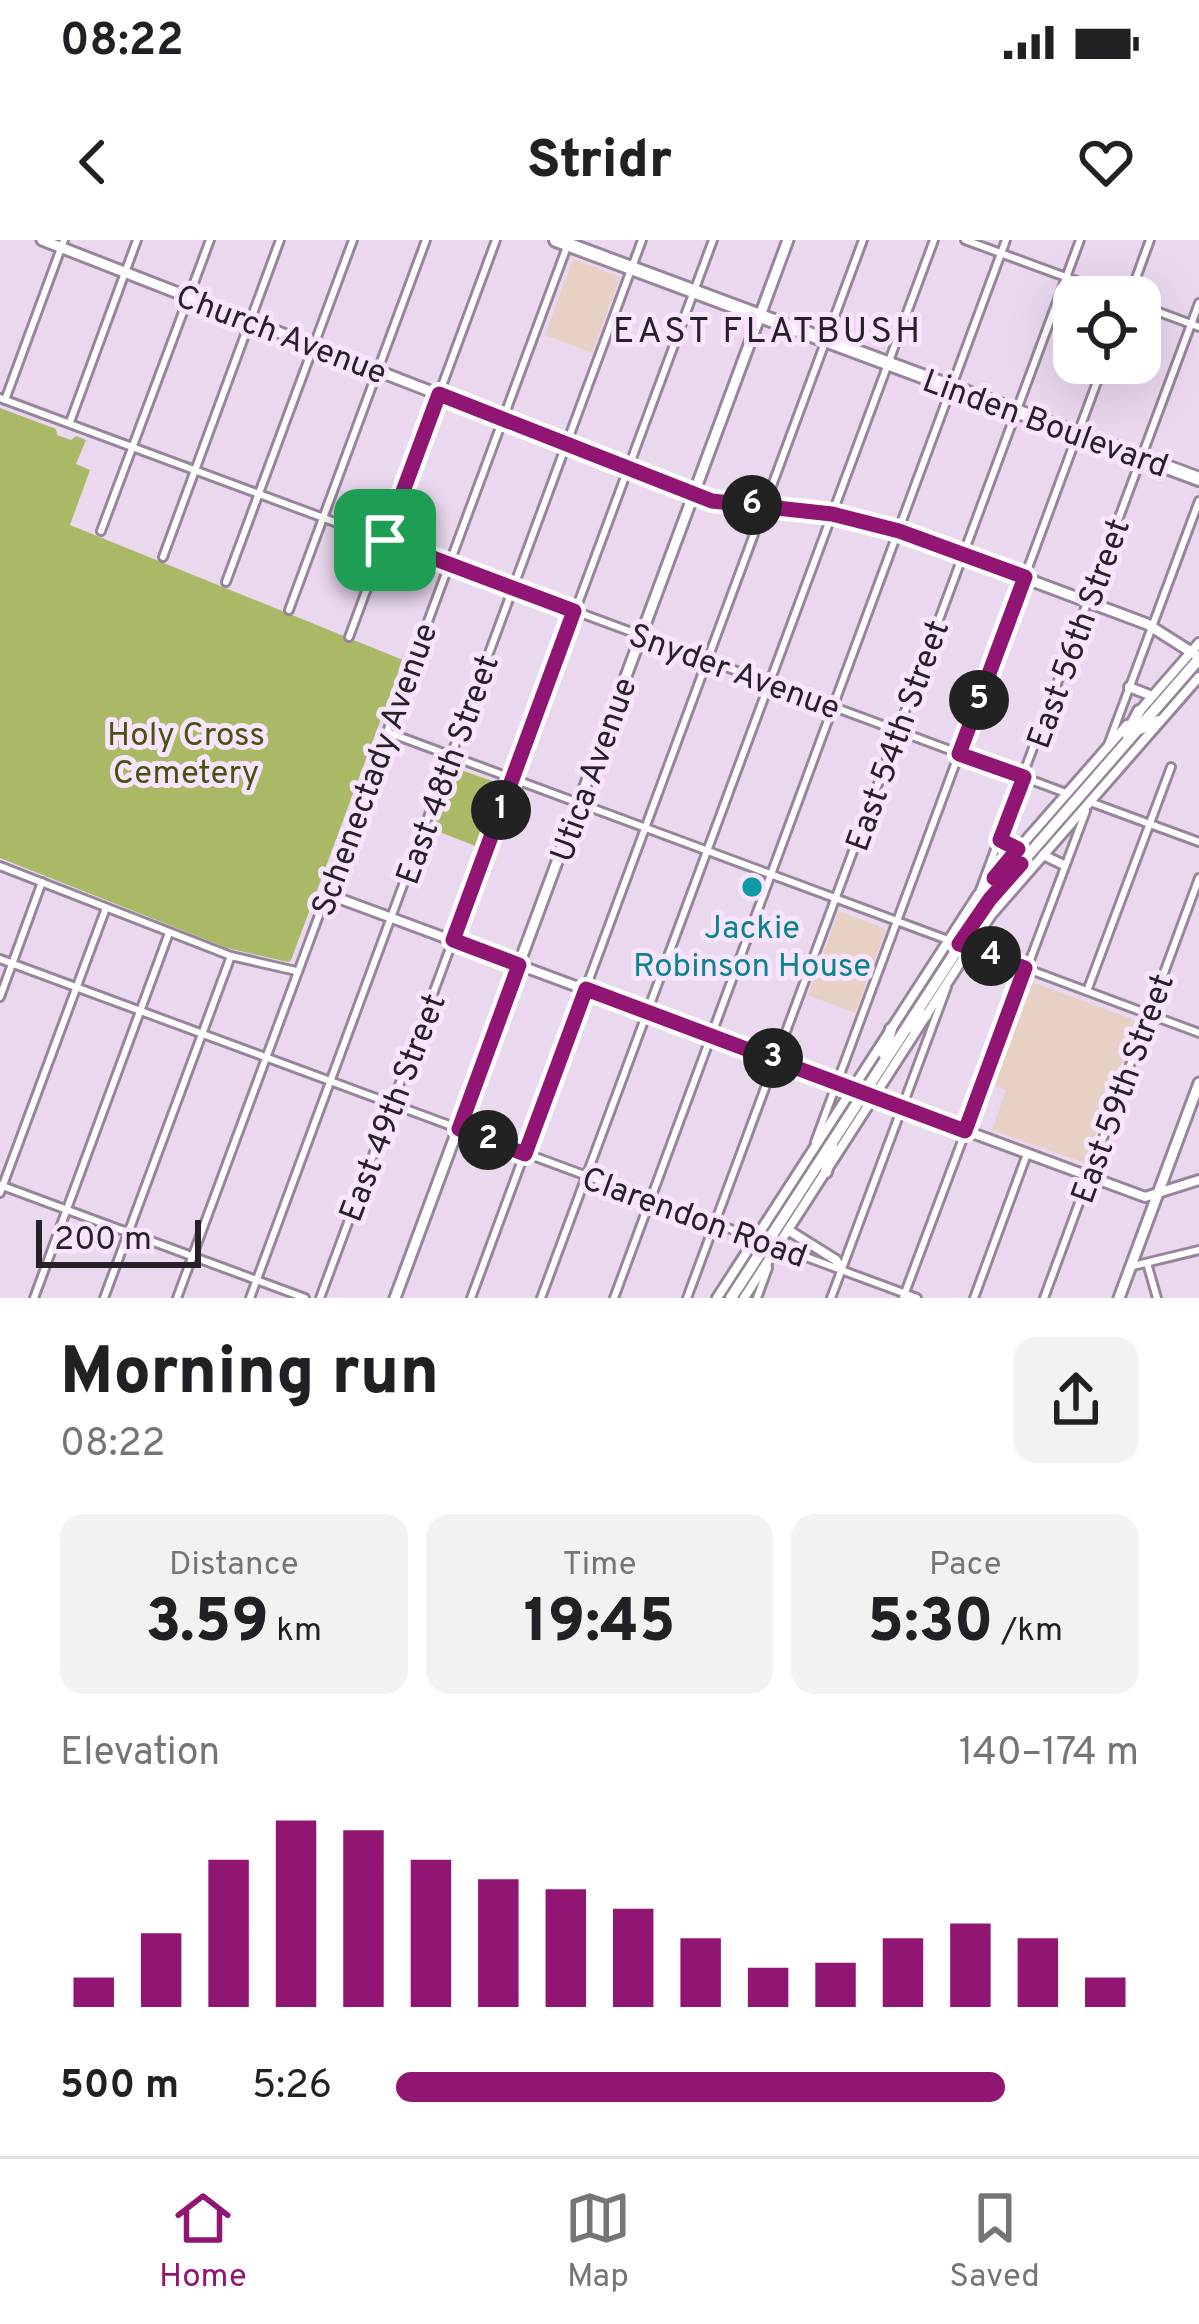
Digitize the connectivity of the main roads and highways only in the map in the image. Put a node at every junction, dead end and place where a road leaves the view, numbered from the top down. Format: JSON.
{"nodes":[{"id":1,"x":42,"y":240,"type":"edge"},
{"id":2,"x":788,"y":240,"type":"edge"},
{"id":3,"x":564,"y":242,"type":"edge"},
{"id":4,"x":63,"y":244,"type":"edge"},
{"id":5,"x":760,"y":316,"type":"junction"},
{"id":6,"x":1199,"y":479,"type":"edge"},
{"id":7,"x":693,"y":495,"type":"junction"},
{"id":8,"x":1197,"y":653,"type":"edge"},
{"id":9,"x":1139,"y":711,"type":"road end"},
{"id":10,"x":1160,"y":721,"type":"road end"},
{"id":11,"x":1137,"y":731,"type":"junction"},
{"id":12,"x":1112,"y":751,"type":"junction"},
{"id":13,"x":1021,"y":864,"type":"junction"},
{"id":14,"x":994,"y":878,"type":"road end"},
{"id":15,"x":926,"y":1015,"type":"road end"},
{"id":16,"x":902,"y":1033,"type":"junction"},
{"id":17,"x":1199,"y":1083,"type":"edge"},
{"id":18,"x":817,"y":1164,"type":"junction"},
{"id":19,"x":794,"y":1181,"type":"road end"},
{"id":20,"x":395,"y":1298,"type":"edge"},
{"id":21,"x":731,"y":1298,"type":"edge"},
{"id":22,"x":1119,"y":1298,"type":"edge"}],
"edges":[{"from":1,"to":4,"type":"main road","name":"Church Avenue"},
{"from":2,"to":5,"type":"main road","name":"Utica Avenue"},
{"from":3,"to":5,"type":"highway","name":"Linden Boulevard"},
{"from":4,"to":7,"type":"main road","name":"Church Avenue"},
{"from":5,"to":6,"type":"highway","name":"Linden Boulevard"},
{"from":5,"to":7,"type":"main road","name":"Utica Avenue"},
{"from":7,"to":8,"type":"main road","name":"Church Avenue"},
{"from":7,"to":20,"type":"main road","name":"Utica Avenue"},
{"from":8,"to":11,"type":"main road"},
{"from":9,"to":12,"type":"main road"},
{"from":10,"to":11,"type":"main road"},
{"from":11,"to":12,"type":"main road"},
{"from":12,"to":13,"type":"main road"},
{"from":13,"to":14,"type":"main road"},
{"from":13,"to":16,"type":"main road"},
{"from":15,"to":16,"type":"main road"},
{"from":16,"to":18,"type":"main road"},
{"from":17,"to":22,"type":"main road"},
{"from":18,"to":19,"type":"main road"},
{"from":18,"to":21,"type":"main road"}]}
